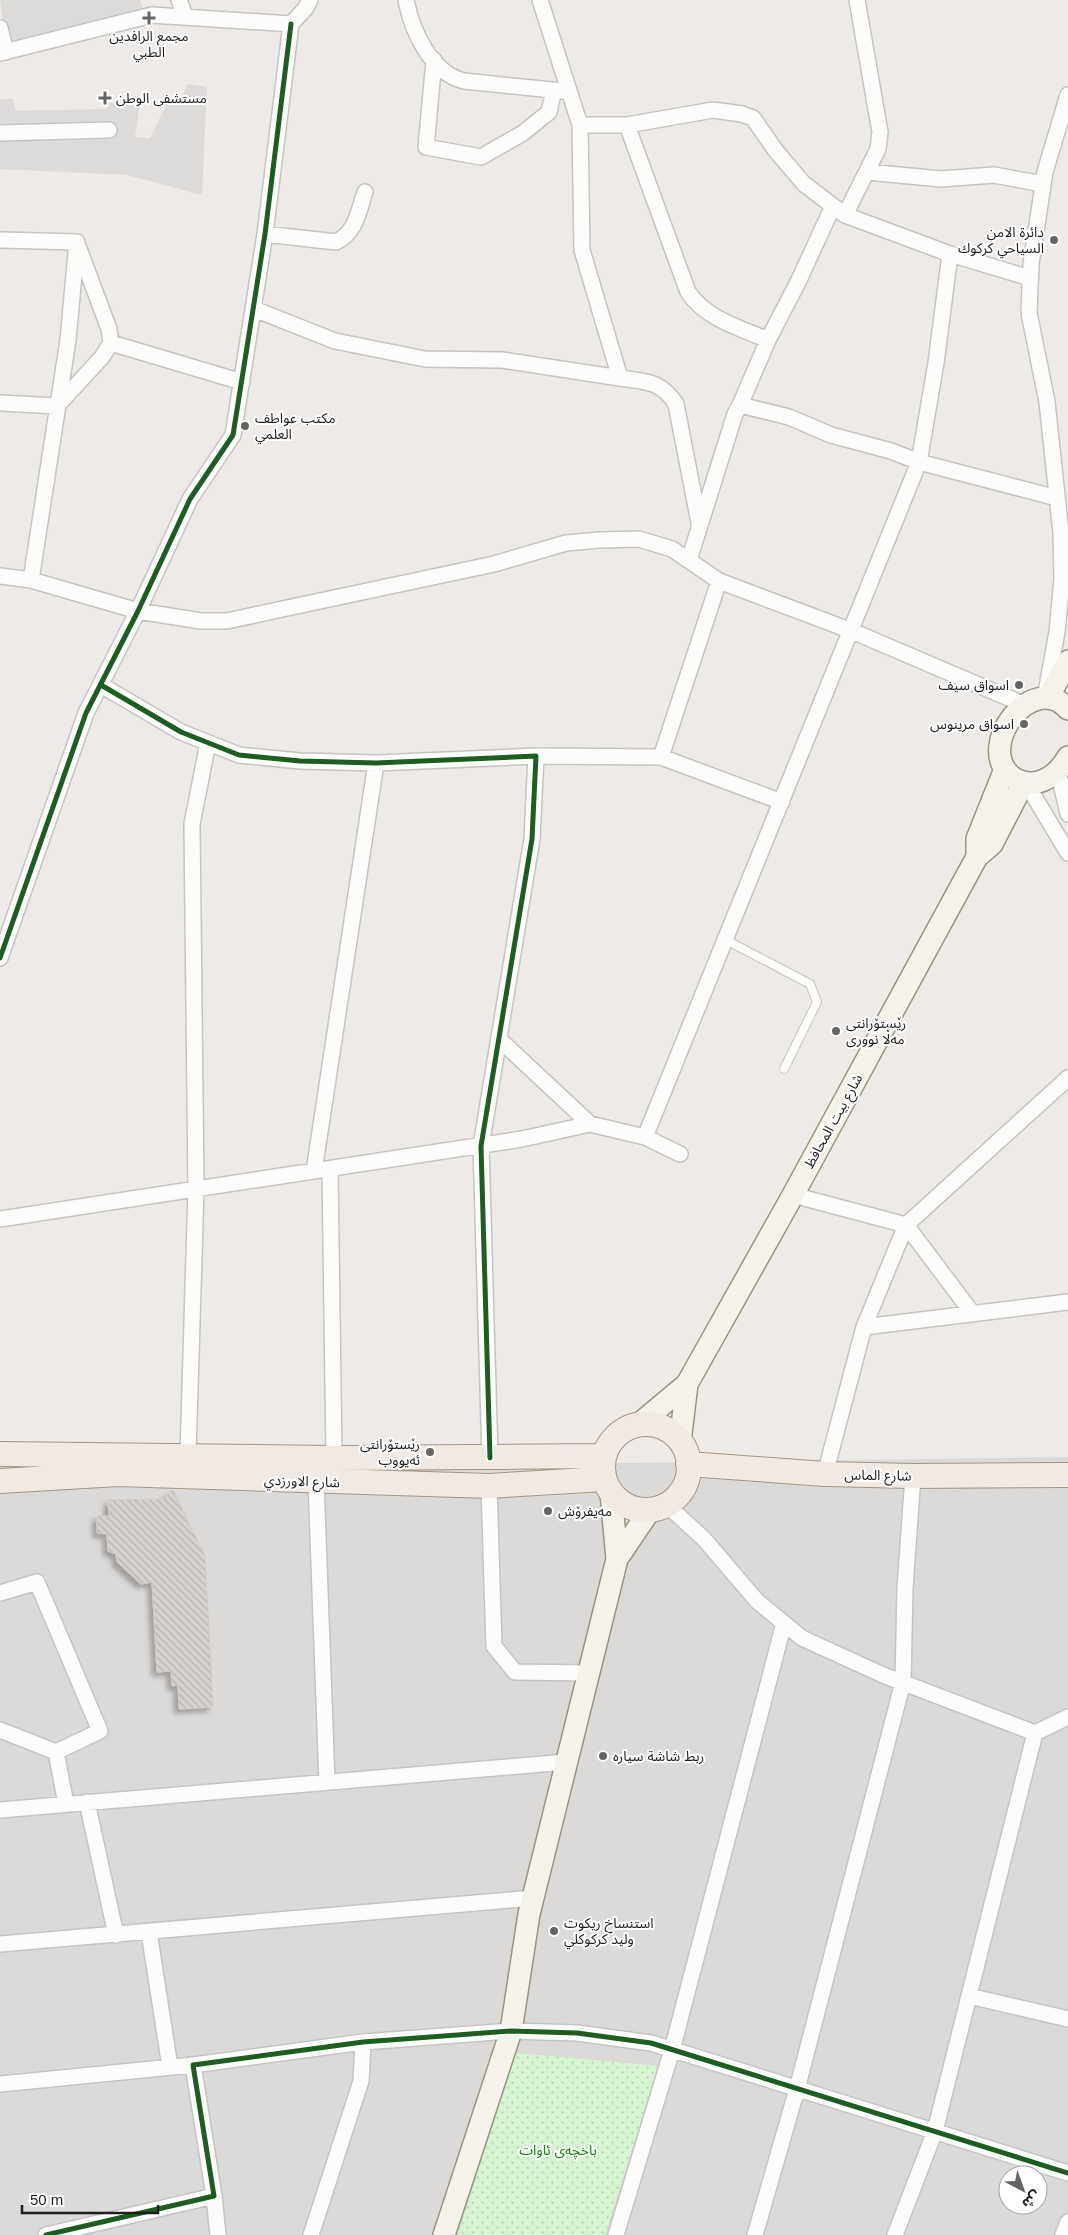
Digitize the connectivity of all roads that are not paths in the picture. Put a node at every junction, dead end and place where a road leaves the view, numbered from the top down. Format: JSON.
{"nodes":[{"id":1,"x":180,"y":0,"type":"edge"},
{"id":2,"x":310,"y":0,"type":"edge"},
{"id":3,"x":406,"y":0,"type":"edge"},
{"id":4,"x":540,"y":0,"type":"edge"},
{"id":5,"x":857,"y":0,"type":"edge"},
{"id":6,"x":185,"y":16,"type":"junction"},
{"id":7,"x":291,"y":24,"type":"junction"},
{"id":8,"x":0,"y":28,"type":"edge"},
{"id":9,"x":3,"y":53,"type":"edge"},
{"id":10,"x":434,"y":60,"type":"junction"},
{"id":11,"x":562,"y":91,"type":"junction"},
{"id":12,"x":1068,"y":95,"type":"edge"},
{"id":13,"x":580,"y":125,"type":"junction"},
{"id":14,"x":627,"y":125,"type":"junction"},
{"id":15,"x":109,"y":130,"type":"dead end"},
{"id":16,"x":0,"y":133,"type":"edge"},
{"id":17,"x":867,"y":172,"type":"junction"},
{"id":18,"x":1043,"y":184,"type":"junction"},
{"id":19,"x":365,"y":192,"type":"dead end"},
{"id":20,"x":839,"y":211,"type":"junction"},
{"id":21,"x":265,"y":234,"type":"junction"},
{"id":22,"x":0,"y":240,"type":"edge"},
{"id":23,"x":77,"y":242,"type":"junction"},
{"id":24,"x":950,"y":254,"type":"junction"},
{"id":25,"x":1030,"y":278,"type":"junction"},
{"id":26,"x":254,"y":309,"type":"junction"},
{"id":27,"x":768,"y":340,"type":"junction"},
{"id":28,"x":111,"y":343,"type":"junction"},
{"id":29,"x":620,"y":378,"type":"junction"},
{"id":30,"x":242,"y":382,"type":"junction"},
{"id":31,"x":0,"y":403,"type":"edge"},
{"id":32,"x":740,"y":405,"type":"junction"},
{"id":33,"x":57,"y":406,"type":"junction"},
{"id":34,"x":919,"y":462,"type":"junction"},
{"id":35,"x":1057,"y":498,"type":"junction"},
{"id":36,"x":700,"y":525,"type":"junction"},
{"id":37,"x":688,"y":560,"type":"junction"},
{"id":38,"x":0,"y":576,"type":"edge"},
{"id":39,"x":31,"y":580,"type":"junction"},
{"id":40,"x":719,"y":581,"type":"junction"},
{"id":41,"x":138,"y":611,"type":"junction"},
{"id":42,"x":852,"y":631,"type":"junction"},
{"id":43,"x":1068,"y":661,"type":"edge"},
{"id":44,"x":100,"y":685,"type":"junction"},
{"id":45,"x":1053,"y":703,"type":"edge"},
{"id":46,"x":208,"y":743,"type":"junction"},
{"id":47,"x":536,"y":756,"type":"junction"},
{"id":48,"x":661,"y":757,"type":"junction"},
{"id":49,"x":376,"y":763,"type":"junction"},
{"id":50,"x":1063,"y":764,"type":"edge"},
{"id":51,"x":1005,"y":769,"type":"junction"},
{"id":52,"x":1025,"y":782,"type":"junction"},
{"id":53,"x":782,"y":802,"type":"junction"},
{"id":54,"x":1068,"y":814,"type":"edge"},
{"id":55,"x":1068,"y":853,"type":"edge"},
{"id":56,"x":977,"y":857,"type":"junction"},
{"id":57,"x":726,"y":940,"type":"junction"},
{"id":58,"x":0,"y":958,"type":"edge"},
{"id":59,"x":498,"y":1039,"type":"junction"},
{"id":60,"x":784,"y":1068,"type":"dead end"},
{"id":61,"x":1068,"y":1078,"type":"edge"},
{"id":62,"x":590,"y":1124,"type":"junction"},
{"id":63,"x":645,"y":1136,"type":"junction"},
{"id":64,"x":481,"y":1146,"type":"junction"},
{"id":65,"x":680,"y":1154,"type":"dead end"},
{"id":66,"x":330,"y":1169,"type":"junction"},
{"id":67,"x":314,"y":1172,"type":"junction"},
{"id":68,"x":196,"y":1188,"type":"junction"},
{"id":69,"x":793,"y":1195,"type":"junction"},
{"id":70,"x":0,"y":1219,"type":"edge"},
{"id":71,"x":906,"y":1225,"type":"junction"},
{"id":72,"x":1068,"y":1302,"type":"edge"},
{"id":73,"x":973,"y":1314,"type":"junction"},
{"id":74,"x":864,"y":1327,"type":"junction"},
{"id":75,"x":687,"y":1384,"type":"junction"},
{"id":76,"x":638,"y":1425,"type":"junction"},
{"id":77,"x":680,"y":1442,"type":"junction"},
{"id":78,"x":0,"y":1454,"type":"edge"},
{"id":79,"x":188,"y":1455,"type":"junction"},
{"id":80,"x":334,"y":1458,"type":"junction"},
{"id":81,"x":490,"y":1458,"type":"junction"},
{"id":82,"x":688,"y":1464,"type":"junction"},
{"id":83,"x":825,"y":1474,"type":"junction"},
{"id":84,"x":1068,"y":1475,"type":"edge"},
{"id":85,"x":606,"y":1476,"type":"junction"},
{"id":86,"x":913,"y":1476,"type":"junction"},
{"id":87,"x":0,"y":1481,"type":"edge"},
{"id":88,"x":316,"y":1481,"type":"junction"},
{"id":89,"x":489,"y":1486,"type":"junction"},
{"id":90,"x":658,"y":1507,"type":"junction"},
{"id":91,"x":617,"y":1559,"type":"junction"},
{"id":92,"x":0,"y":1593,"type":"edge"},
{"id":93,"x":784,"y":1623,"type":"junction"},
{"id":94,"x":588,"y":1673,"type":"junction"},
{"id":95,"x":903,"y":1682,"type":"junction"},
{"id":96,"x":1068,"y":1717,"type":"edge"},
{"id":97,"x":0,"y":1730,"type":"edge"},
{"id":98,"x":1035,"y":1733,"type":"junction"},
{"id":99,"x":56,"y":1752,"type":"junction"},
{"id":100,"x":566,"y":1762,"type":"junction"},
{"id":101,"x":327,"y":1782,"type":"junction"},
{"id":102,"x":87,"y":1802,"type":"junction"},
{"id":103,"x":66,"y":1804,"type":"junction"},
{"id":104,"x":0,"y":1810,"type":"edge"},
{"id":105,"x":532,"y":1898,"type":"junction"},
{"id":106,"x":149,"y":1932,"type":"junction"},
{"id":107,"x":116,"y":1934,"type":"junction"},
{"id":108,"x":0,"y":1944,"type":"edge"},
{"id":109,"x":969,"y":1996,"type":"junction"},
{"id":110,"x":1068,"y":2019,"type":"edge"},
{"id":111,"x":511,"y":2031,"type":"junction"},
{"id":112,"x":362,"y":2042,"type":"junction"},
{"id":113,"x":672,"y":2050,"type":"junction"},
{"id":114,"x":192,"y":2065,"type":"junction"},
{"id":115,"x":170,"y":2067,"type":"junction"},
{"id":116,"x":0,"y":2084,"type":"edge"},
{"id":117,"x":797,"y":2089,"type":"junction"},
{"id":118,"x":935,"y":2131,"type":"junction"},
{"id":119,"x":1068,"y":2173,"type":"edge"},
{"id":120,"x":214,"y":2196,"type":"junction"},
{"id":121,"x":1068,"y":2222,"type":"edge"},
{"id":122,"x":46,"y":2235,"type":"edge"},
{"id":123,"x":218,"y":2235,"type":"edge"},
{"id":124,"x":311,"y":2235,"type":"edge"},
{"id":125,"x":444,"y":2235,"type":"edge"},
{"id":126,"x":616,"y":2235,"type":"edge"},
{"id":127,"x":755,"y":2235,"type":"edge"},
{"id":128,"x":895,"y":2235,"type":"edge"},
{"id":129,"x":1064,"y":2235,"type":"edge"}],
"edges":[{"from":1,"to":6,"type":"street"},
{"from":2,"to":7,"type":"street"},
{"from":3,"to":10,"type":"street"},
{"from":4,"to":11,"type":"street"},
{"from":5,"to":17,"type":"street"},
{"from":6,"to":7,"type":"street"},
{"from":6,"to":9,"type":"street"},
{"from":7,"to":21,"type":"street"},
{"from":8,"to":9,"type":"street"},
{"from":10,"to":11,"type":"street"},
{"from":10,"to":11,"type":"street"},
{"from":11,"to":13,"type":"street"},
{"from":12,"to":18,"type":"street"},
{"from":13,"to":14,"type":"street"},
{"from":13,"to":29,"type":"street"},
{"from":14,"to":20,"type":"street"},
{"from":14,"to":27,"type":"street"},
{"from":15,"to":16,"type":"street"},
{"from":17,"to":18,"type":"street"},
{"from":17,"to":20,"type":"street"},
{"from":18,"to":25,"type":"street"},
{"from":19,"to":21,"type":"street"},
{"from":20,"to":24,"type":"street"},
{"from":20,"to":27,"type":"street"},
{"from":21,"to":26,"type":"street"},
{"from":22,"to":23,"type":"street"},
{"from":23,"to":28,"type":"street"},
{"from":23,"to":33,"type":"street"},
{"from":24,"to":25,"type":"street"},
{"from":24,"to":34,"type":"street"},
{"from":25,"to":35,"type":"street"},
{"from":26,"to":29,"type":"street"},
{"from":26,"to":30,"type":"street"},
{"from":27,"to":32,"type":"street"},
{"from":28,"to":30,"type":"street"},
{"from":28,"to":33,"type":"street"},
{"from":29,"to":36,"type":"street"},
{"from":30,"to":41,"type":"street"},
{"from":31,"to":33,"type":"street"},
{"from":32,"to":34,"type":"street"},
{"from":32,"to":36,"type":"street"},
{"from":33,"to":39,"type":"street"},
{"from":34,"to":35,"type":"street"},
{"from":34,"to":42,"type":"street"},
{"from":35,"to":45,"type":"street"},
{"from":36,"to":37,"type":"street"},
{"from":37,"to":40,"type":"street"},
{"from":37,"to":41,"type":"street"},
{"from":38,"to":39,"type":"street"},
{"from":39,"to":41,"type":"street"},
{"from":40,"to":42,"type":"street"},
{"from":40,"to":48,"type":"street"},
{"from":41,"to":44,"type":"street"},
{"from":42,"to":45,"type":"street"},
{"from":42,"to":53,"type":"street"},
{"from":43,"to":45,"type":"main road","name":"شارع بيت المحافظ"},
{"from":44,"to":46,"type":"street"},
{"from":44,"to":58,"type":"street"},
{"from":45,"to":51,"type":"main road","name":"شارع بيت المحافظ"},
{"from":46,"to":49,"type":"street"},
{"from":46,"to":68,"type":"street"},
{"from":47,"to":48,"type":"street"},
{"from":47,"to":49,"type":"street"},
{"from":47,"to":59,"type":"street"},
{"from":48,"to":53,"type":"street"},
{"from":49,"to":67,"type":"street"},
{"from":50,"to":52,"type":"main road"},
{"from":50,"to":54,"type":"street"},
{"from":51,"to":52,"type":"main road"},
{"from":51,"to":56,"type":"main road","name":"شارع بيت المحافظ"},
{"from":52,"to":55,"type":"street"},
{"from":52,"to":56,"type":"main road","name":"شارع بيت المحافظ"},
{"from":53,"to":57,"type":"street"},
{"from":56,"to":69,"type":"main road","name":"شارع بيت المحافظ"},
{"from":57,"to":60,"type":"lane"},
{"from":57,"to":63,"type":"street"},
{"from":59,"to":62,"type":"street"},
{"from":59,"to":64,"type":"street"},
{"from":61,"to":71,"type":"street"},
{"from":62,"to":63,"type":"street"},
{"from":62,"to":64,"type":"street"},
{"from":63,"to":65,"type":"street"},
{"from":64,"to":66,"type":"street"},
{"from":64,"to":81,"type":"street"},
{"from":66,"to":67,"type":"street"},
{"from":66,"to":80,"type":"street"},
{"from":67,"to":68,"type":"street"},
{"from":68,"to":70,"type":"street"},
{"from":68,"to":79,"type":"street"},
{"from":69,"to":71,"type":"street"},
{"from":69,"to":75,"type":"main road","name":"شارع بيت المحافظ"},
{"from":71,"to":73,"type":"street"},
{"from":71,"to":74,"type":"street"},
{"from":72,"to":73,"type":"street"},
{"from":73,"to":74,"type":"street"},
{"from":74,"to":83,"type":"street"},
{"from":75,"to":76,"type":"main road","name":"شارع بيت المحافظ"},
{"from":75,"to":77,"type":"main road","name":"شارع بيت المحافظ"},
{"from":76,"to":77,"type":"main road"},
{"from":76,"to":85,"type":"main road"},
{"from":77,"to":82,"type":"main road"},
{"from":78,"to":79,"type":"main road","name":"شارع الاورزدي"},
{"from":79,"to":80,"type":"main road","name":"شارع الاورزدي"},
{"from":80,"to":81,"type":"main road","name":"شارع الاورزدي"},
{"from":81,"to":85,"type":"main road","name":"شارع الاورزدي"},
{"from":82,"to":83,"type":"main road","name":"شارع الماس"},
{"from":82,"to":90,"type":"main road"},
{"from":83,"to":86,"type":"main road","name":"شارع الماس"},
{"from":84,"to":86,"type":"main road","name":"شارع الماس"},
{"from":85,"to":89,"type":"main road","name":"شارع الاورزدي"},
{"from":85,"to":90,"type":"main road"},
{"from":85,"to":91,"type":"main road"},
{"from":86,"to":95,"type":"street"},
{"from":87,"to":88,"type":"main road","name":"شارع الاورزدي"},
{"from":88,"to":89,"type":"main road","name":"شارع الاورزدي"},
{"from":88,"to":101,"type":"street"},
{"from":89,"to":94,"type":"street"},
{"from":90,"to":91,"type":"main road"},
{"from":90,"to":93,"type":"street"},
{"from":91,"to":94,"type":"main road"},
{"from":92,"to":99,"type":"street"},
{"from":93,"to":95,"type":"street"},
{"from":93,"to":113,"type":"street"},
{"from":94,"to":100,"type":"main road"},
{"from":95,"to":98,"type":"street"},
{"from":95,"to":117,"type":"street"},
{"from":96,"to":98,"type":"street"},
{"from":97,"to":99,"type":"street"},
{"from":98,"to":109,"type":"street"},
{"from":99,"to":103,"type":"street"},
{"from":100,"to":101,"type":"street"},
{"from":100,"to":105,"type":"main road"},
{"from":101,"to":102,"type":"street"},
{"from":102,"to":103,"type":"street"},
{"from":102,"to":107,"type":"street"},
{"from":103,"to":104,"type":"street"},
{"from":105,"to":106,"type":"street"},
{"from":105,"to":111,"type":"main road"},
{"from":106,"to":107,"type":"street"},
{"from":106,"to":115,"type":"street"},
{"from":107,"to":108,"type":"street"},
{"from":109,"to":110,"type":"street"},
{"from":109,"to":118,"type":"street"},
{"from":111,"to":112,"type":"street"},
{"from":111,"to":113,"type":"street"},
{"from":111,"to":125,"type":"main road"},
{"from":112,"to":114,"type":"street"},
{"from":112,"to":124,"type":"street"},
{"from":113,"to":117,"type":"street"},
{"from":113,"to":126,"type":"street"},
{"from":114,"to":115,"type":"street"},
{"from":114,"to":120,"type":"street"},
{"from":115,"to":116,"type":"street"},
{"from":117,"to":118,"type":"street"},
{"from":117,"to":127,"type":"street"},
{"from":118,"to":119,"type":"street"},
{"from":118,"to":128,"type":"street"},
{"from":120,"to":122,"type":"street"},
{"from":120,"to":123,"type":"street"},
{"from":121,"to":129,"type":"street"}]}
